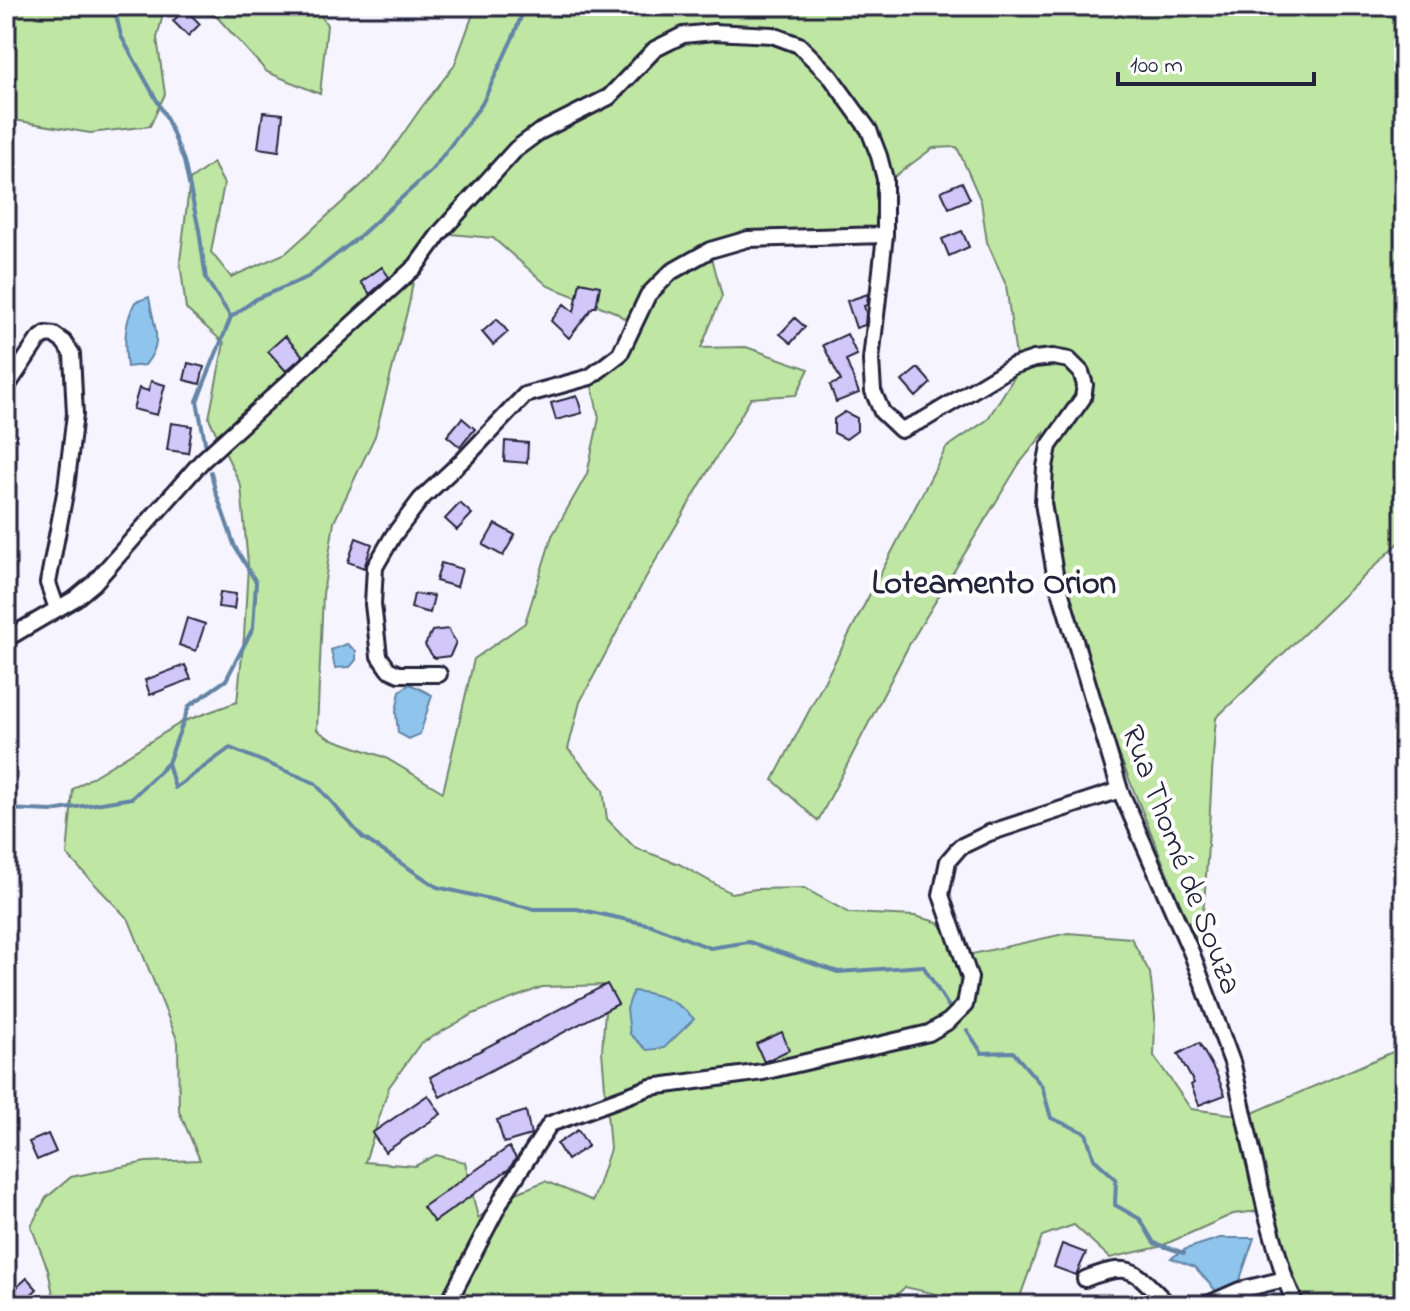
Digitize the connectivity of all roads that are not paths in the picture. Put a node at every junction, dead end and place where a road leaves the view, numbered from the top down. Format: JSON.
{"nodes":[{"id":1,"x":885,"y":235,"type":"junction"},
{"id":2,"x":6,"y":388,"type":"edge"},
{"id":3,"x":57,"y":609,"type":"junction"},
{"id":4,"x":6,"y":639,"type":"edge"},
{"id":5,"x":439,"y":674,"type":"dead end"},
{"id":6,"x":1120,"y":790,"type":"junction"},
{"id":7,"x":1085,"y":1279,"type":"dead end"},
{"id":8,"x":1285,"y":1279,"type":"junction"},
{"id":9,"x":447,"y":1305,"type":"edge"},
{"id":10,"x":1169,"y":1305,"type":"edge"},
{"id":11,"x":1206,"y":1305,"type":"edge"},
{"id":12,"x":1296,"y":1305,"type":"edge"}],
"edges":[{"from":1,"to":3,"type":"street"},
{"from":1,"to":5,"type":"street"},
{"from":1,"to":6,"type":"street","name":"Rua Thomé de Souza"},
{"from":2,"to":3,"type":"street"},
{"from":3,"to":4,"type":"street"},
{"from":6,"to":8,"type":"street","name":"Rua Thomé de Souza"},
{"from":6,"to":9,"type":"street"},
{"from":7,"to":10,"type":"street"},
{"from":8,"to":11,"type":"street"},
{"from":8,"to":12,"type":"street","name":"Rua Thomé de Souza"}]}
